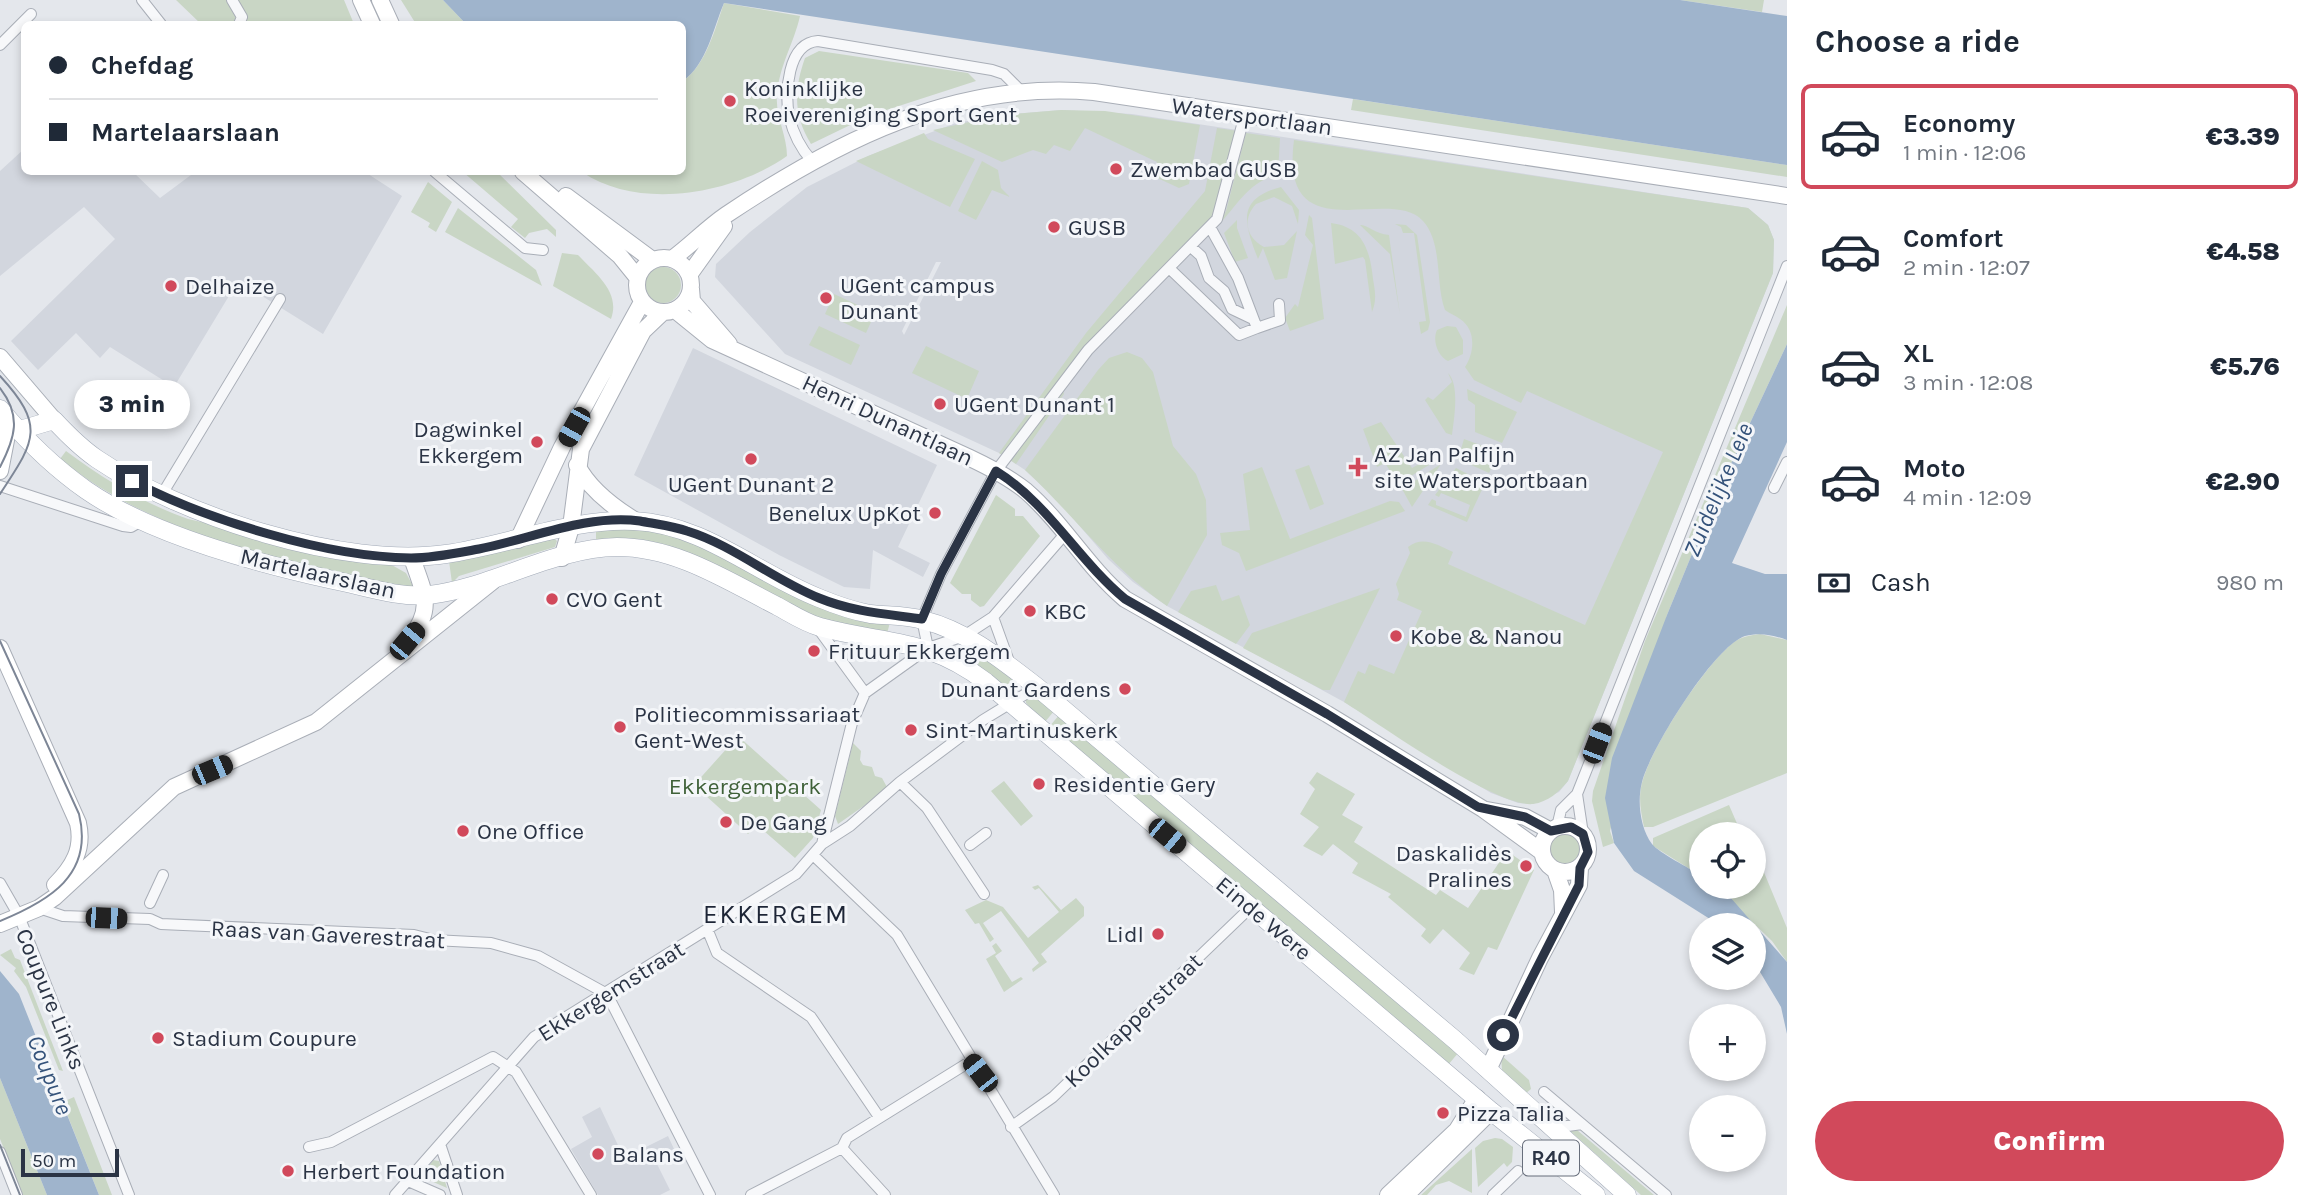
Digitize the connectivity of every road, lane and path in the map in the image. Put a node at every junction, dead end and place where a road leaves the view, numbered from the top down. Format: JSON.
{"nodes":[{"id":1,"x":142,"y":0,"type":"edge"},
{"id":2,"x":232,"y":0,"type":"edge"},
{"id":3,"x":361,"y":0,"type":"edge"},
{"id":4,"x":380,"y":0,"type":"edge"},
{"id":5,"x":31,"y":14,"type":"dead end"},
{"id":6,"x":24,"y":21,"type":"edge"},
{"id":7,"x":159,"y":21,"type":"edge"},
{"id":8,"x":240,"y":21,"type":"edge"},
{"id":9,"x":371,"y":21,"type":"edge"},
{"id":10,"x":390,"y":21,"type":"edge"},
{"id":11,"x":21,"y":24,"type":"edge"},
{"id":12,"x":0,"y":46,"type":"edge"},
{"id":13,"x":1022,"y":92,"type":"junction"},
{"id":14,"x":1245,"y":114,"type":"junction"},
{"id":15,"x":812,"y":161,"type":"junction"},
{"id":16,"x":439,"y":175,"type":"edge"},
{"id":17,"x":526,"y":175,"type":"edge"},
{"id":18,"x":543,"y":175,"type":"edge"},
{"id":19,"x":1787,"y":196,"type":"edge"},
{"id":20,"x":740,"y":208,"type":"junction"},
{"id":21,"x":1210,"y":228,"type":"junction"},
{"id":22,"x":1192,"y":247,"type":"junction"},
{"id":23,"x":543,"y":250,"type":"dead end"},
{"id":24,"x":651,"y":259,"type":"junction"},
{"id":25,"x":672,"y":259,"type":"junction"},
{"id":26,"x":1787,"y":266,"type":"edge"},
{"id":27,"x":1170,"y":269,"type":"junction"},
{"id":28,"x":637,"y":276,"type":"junction"},
{"id":29,"x":690,"y":282,"type":"junction"},
{"id":30,"x":280,"y":299,"type":"dead end"},
{"id":31,"x":642,"y":302,"type":"junction"},
{"id":32,"x":1279,"y":304,"type":"dead end"},
{"id":33,"x":669,"y":311,"type":"junction"},
{"id":34,"x":1255,"y":324,"type":"junction"},
{"id":35,"x":733,"y":348,"type":"junction"},
{"id":36,"x":0,"y":357,"type":"edge"},
{"id":37,"x":3,"y":412,"type":"edge"},
{"id":38,"x":54,"y":420,"type":"junction"},
{"id":39,"x":14,"y":433,"type":"junction"},
{"id":40,"x":562,"y":447,"type":"junction"},
{"id":41,"x":578,"y":461,"type":"junction"},
{"id":42,"x":1787,"y":462,"type":"edge"},
{"id":43,"x":0,"y":471,"type":"edge"},
{"id":44,"x":996,"y":471,"type":"junction"},
{"id":45,"x":0,"y":486,"type":"edge"},
{"id":46,"x":1774,"y":488,"type":"dead end"},
{"id":47,"x":161,"y":496,"type":"junction"},
{"id":48,"x":143,"y":520,"type":"junction"},
{"id":49,"x":636,"y":521,"type":"junction"},
{"id":50,"x":571,"y":527,"type":"junction"},
{"id":51,"x":1065,"y":534,"type":"junction"},
{"id":52,"x":518,"y":540,"type":"junction"},
{"id":53,"x":412,"y":558,"type":"junction"},
{"id":54,"x":562,"y":558,"type":"junction"},
{"id":55,"x":497,"y":578,"type":"junction"},
{"id":56,"x":425,"y":595,"type":"junction"},
{"id":57,"x":993,"y":617,"type":"junction"},
{"id":58,"x":922,"y":619,"type":"junction"},
{"id":59,"x":816,"y":626,"type":"junction"},
{"id":60,"x":964,"y":636,"type":"junction"},
{"id":61,"x":0,"y":648,"type":"edge"},
{"id":62,"x":928,"y":648,"type":"junction"},
{"id":63,"x":393,"y":659,"type":"junction"},
{"id":64,"x":1011,"y":667,"type":"junction"},
{"id":65,"x":1037,"y":687,"type":"junction"},
{"id":66,"x":865,"y":693,"type":"junction"},
{"id":67,"x":1009,"y":702,"type":"junction"},
{"id":68,"x":900,"y":782,"type":"junction"},
{"id":69,"x":1577,"y":794,"type":"junction"},
{"id":70,"x":1483,"y":809,"type":"junction"},
{"id":71,"x":1554,"y":829,"type":"junction"},
{"id":72,"x":986,"y":832,"type":"dead end"},
{"id":73,"x":1583,"y":834,"type":"junction"},
{"id":74,"x":80,"y":840,"type":"junction"},
{"id":75,"x":113,"y":843,"type":"junction"},
{"id":76,"x":822,"y":844,"type":"junction"},
{"id":77,"x":963,"y":850,"type":"junction"},
{"id":78,"x":1542,"y":852,"type":"junction"},
{"id":79,"x":813,"y":855,"type":"junction"},
{"id":80,"x":1580,"y":868,"type":"junction"},
{"id":81,"x":1555,"y":870,"type":"junction"},
{"id":82,"x":163,"y":875,"type":"dead end"},
{"id":83,"x":0,"y":883,"type":"edge"},
{"id":84,"x":984,"y":894,"type":"dead end"},
{"id":85,"x":1251,"y":907,"type":"junction"},
{"id":86,"x":30,"y":911,"type":"junction"},
{"id":87,"x":150,"y":912,"type":"junction"},
{"id":88,"x":1563,"y":912,"type":"junction"},
{"id":89,"x":0,"y":924,"type":"edge"},
{"id":90,"x":708,"y":931,"type":"junction"},
{"id":91,"x":607,"y":994,"type":"junction"},
{"id":92,"x":971,"y":1061,"type":"junction"},
{"id":93,"x":507,"y":1067,"type":"junction"},
{"id":94,"x":1488,"y":1070,"type":"junction"},
{"id":95,"x":1544,"y":1092,"type":"dead end"},
{"id":96,"x":1476,"y":1098,"type":"junction"},
{"id":97,"x":1491,"y":1111,"type":"junction"},
{"id":98,"x":879,"y":1117,"type":"junction"},
{"id":99,"x":1582,"y":1124,"type":"junction"},
{"id":100,"x":1011,"y":1127,"type":"junction"},
{"id":101,"x":1553,"y":1128,"type":"junction"},
{"id":102,"x":440,"y":1144,"type":"junction"},
{"id":103,"x":309,"y":1147,"type":"dead end"},
{"id":104,"x":842,"y":1149,"type":"junction"},
{"id":105,"x":0,"y":1152,"type":"edge"},
{"id":106,"x":1518,"y":1171,"type":"dead end"},
{"id":107,"x":408,"y":1181,"type":"junction"},
{"id":108,"x":17,"y":1195,"type":"edge"},
{"id":109,"x":129,"y":1195,"type":"edge"},
{"id":110,"x":395,"y":1195,"type":"edge"},
{"id":111,"x":440,"y":1195,"type":"edge"},
{"id":112,"x":457,"y":1195,"type":"edge"},
{"id":113,"x":591,"y":1195,"type":"edge"},
{"id":114,"x":710,"y":1195,"type":"edge"},
{"id":115,"x":751,"y":1195,"type":"edge"},
{"id":116,"x":885,"y":1195,"type":"edge"},
{"id":117,"x":1054,"y":1195,"type":"edge"},
{"id":118,"x":1388,"y":1195,"type":"edge"},
{"id":119,"x":1406,"y":1195,"type":"edge"},
{"id":120,"x":1493,"y":1195,"type":"edge"},
{"id":121,"x":1596,"y":1195,"type":"edge"},
{"id":122,"x":1627,"y":1195,"type":"edge"},
{"id":123,"x":1666,"y":1195,"type":"edge"}],
"edges":[{"from":1,"to":7,"type":"street"},
{"from":2,"to":8,"type":"street"},
{"from":3,"to":9,"type":"street"},
{"from":4,"to":10,"type":"street"},
{"from":5,"to":6,"type":"street"},
{"from":11,"to":12,"type":"street"},
{"from":13,"to":14,"type":"street","name":"Watersportlaan"},
{"from":13,"to":15,"type":"street","name":"Watersportlaan"},
{"from":13,"to":15,"type":"street"},
{"from":14,"to":19,"type":"street","name":"Watersportlaan"},
{"from":14,"to":21,"type":"street"},
{"from":15,"to":20,"type":"street","name":"Watersportlaan"},
{"from":16,"to":23,"type":"street"},
{"from":17,"to":28,"type":"street"},
{"from":18,"to":24,"type":"street"},
{"from":20,"to":25,"type":"street","name":"Watersportlaan"},
{"from":20,"to":29,"type":"street","name":"Watersportlaan"},
{"from":21,"to":22,"type":"street"},
{"from":21,"to":34,"type":"street"},
{"from":22,"to":27,"type":"street"},
{"from":22,"to":34,"type":"street"},
{"from":24,"to":25,"type":"street"},
{"from":24,"to":28,"type":"street"},
{"from":25,"to":29,"type":"street"},
{"from":26,"to":69,"type":"street"},
{"from":27,"to":34,"type":"street"},
{"from":27,"to":44,"type":"street"},
{"from":28,"to":31,"type":"street"},
{"from":29,"to":33,"type":"street"},
{"from":29,"to":35,"type":"street","name":"Henri Dunantlaan"},
{"from":30,"to":47,"type":"street"},
{"from":31,"to":33,"type":"street"},
{"from":31,"to":40,"type":"street"},
{"from":32,"to":34,"type":"street"},
{"from":33,"to":35,"type":"street","name":"Henri Dunantlaan"},
{"from":33,"to":41,"type":"street"},
{"from":35,"to":44,"type":"street","name":"Henri Dunantlaan"},
{"from":36,"to":38,"type":"street","name":"Martelaarslaan","number":"R40"},
{"from":37,"to":39,"type":"main road","name":"Martelaarslaan","number":"R40"},
{"from":38,"to":39,"type":"main road"},
{"from":38,"to":47,"type":"main road","name":"Martelaarslaan","number":"R40"},
{"from":39,"to":43,"type":"street"},
{"from":39,"to":48,"type":"main road","name":"Martelaarslaan","number":"R40"},
{"from":40,"to":41,"type":"street"},
{"from":40,"to":52,"type":"street"},
{"from":41,"to":49,"type":"street"},
{"from":41,"to":50,"type":"street"},
{"from":42,"to":46,"type":"street"},
{"from":44,"to":51,"type":"street","name":"Henri Dunantlaan"},
{"from":44,"to":58,"type":"street"},
{"from":45,"to":48,"type":"street","name":"Martelaarslaan"},
{"from":47,"to":53,"type":"main road","name":"Martelaarslaan","number":"R40"},
{"from":48,"to":56,"type":"main road","name":"Martelaarslaan","number":"R40"},
{"from":49,"to":50,"type":"main road","number":"R40"},
{"from":49,"to":58,"type":"main road","number":"R40"},
{"from":50,"to":52,"type":"main road","name":"Martelaarslaan","number":"R40"},
{"from":50,"to":54,"type":"street"},
{"from":51,"to":57,"type":"street"},
{"from":51,"to":70,"type":"street","name":"Henri Dunantlaan"},
{"from":52,"to":53,"type":"main road","name":"Martelaarslaan","number":"R40"},
{"from":53,"to":56,"type":"street"},
{"from":54,"to":55,"type":"main road","number":"R40"},
{"from":54,"to":59,"type":"main road","number":"R40"},
{"from":55,"to":56,"type":"main road","name":"Martelaarslaan","number":"R40"},
{"from":55,"to":63,"type":"street"},
{"from":56,"to":63,"type":"street"},
{"from":57,"to":60,"type":"street"},
{"from":57,"to":64,"type":"street"},
{"from":58,"to":60,"type":"main road","number":"R40"},
{"from":58,"to":62,"type":"street"},
{"from":59,"to":62,"type":"main road","number":"R40"},
{"from":59,"to":66,"type":"street"},
{"from":60,"to":62,"type":"street"},
{"from":60,"to":64,"type":"main road","name":"Einde Were","number":"R40"},
{"from":61,"to":74,"type":"street"},
{"from":62,"to":66,"type":"street"},
{"from":62,"to":67,"type":"main road","name":"Einde Were","number":"R40"},
{"from":63,"to":75,"type":"street"},
{"from":64,"to":65,"type":"main road","name":"Einde Were","number":"R40"},
{"from":65,"to":67,"type":"street","name":"Ekkergemstraat"},
{"from":65,"to":94,"type":"main road","name":"Einde Were","number":"R40"},
{"from":66,"to":76,"type":"street","name":"Ekkergemstraat"},
{"from":67,"to":68,"type":"street","name":"Ekkergemstraat"},
{"from":67,"to":85,"type":"main road","name":"Einde Were","number":"R40"},
{"from":68,"to":76,"type":"street","name":"Ekkergemstraat"},
{"from":68,"to":77,"type":"street"},
{"from":69,"to":71,"type":"street"},
{"from":69,"to":73,"type":"street"},
{"from":70,"to":71,"type":"street","name":"Henri Dunantlaan"},
{"from":70,"to":78,"type":"street","name":"Henri Dunantlaan"},
{"from":71,"to":73,"type":"street"},
{"from":71,"to":78,"type":"street"},
{"from":72,"to":77,"type":"street"},
{"from":73,"to":80,"type":"street"},
{"from":74,"to":75,"type":"street"},
{"from":74,"to":86,"type":"street"},
{"from":75,"to":86,"type":"street"},
{"from":76,"to":79,"type":"street","name":"Ekkergemstraat"},
{"from":77,"to":84,"type":"street"},
{"from":78,"to":81,"type":"street"},
{"from":79,"to":90,"type":"street","name":"Ekkergemstraat"},
{"from":79,"to":92,"type":"street"},
{"from":80,"to":81,"type":"street"},
{"from":80,"to":88,"type":"street"},
{"from":81,"to":88,"type":"street"},
{"from":82,"to":87,"type":"street"},
{"from":83,"to":86,"type":"street","name":"Coupure Links"},
{"from":85,"to":96,"type":"main road","name":"Einde Were","number":"R40"},
{"from":85,"to":100,"type":"street","name":"Koolkapperstraat"},
{"from":86,"to":87,"type":"street","name":"Raas van Gaverestraat"},
{"from":86,"to":89,"type":"street"},
{"from":86,"to":109,"type":"street","name":"Coupure Links"},
{"from":87,"to":91,"type":"street","name":"Raas van Gaverestraat"},
{"from":88,"to":94,"type":"street"},
{"from":90,"to":91,"type":"street","name":"Ekkergemstraat"},
{"from":90,"to":98,"type":"street"},
{"from":91,"to":93,"type":"street","name":"Ekkergemstraat"},
{"from":91,"to":114,"type":"street"},
{"from":92,"to":98,"type":"street"},
{"from":92,"to":100,"type":"street"},
{"from":93,"to":102,"type":"street","name":"Ekkergemstraat"},
{"from":93,"to":103,"type":"street"},
{"from":93,"to":113,"type":"street"},
{"from":94,"to":96,"type":"main road"},
{"from":94,"to":97,"type":"main road"},
{"from":94,"to":101,"type":"main road","name":"Einde Were","number":"R40"},
{"from":95,"to":99,"type":"street"},
{"from":96,"to":97,"type":"main road","name":"Einde Were","number":"R40"},
{"from":96,"to":118,"type":"street"},
{"from":97,"to":119,"type":"street"},
{"from":97,"to":121,"type":"main road","name":"Einde Were","number":"R40"},
{"from":98,"to":104,"type":"street"},
{"from":99,"to":101,"type":"street"},
{"from":99,"to":123,"type":"street"},
{"from":100,"to":117,"type":"street"},
{"from":101,"to":122,"type":"main road","name":"Einde Were","number":"R40"},
{"from":102,"to":107,"type":"street","name":"Ekkergemstraat"},
{"from":102,"to":112,"type":"street"},
{"from":104,"to":115,"type":"street"},
{"from":104,"to":116,"type":"street"},
{"from":105,"to":108,"type":"street"},
{"from":106,"to":120,"type":"street"},
{"from":107,"to":110,"type":"street","name":"Ekkergemstraat"},
{"from":107,"to":111,"type":"street"}]}
